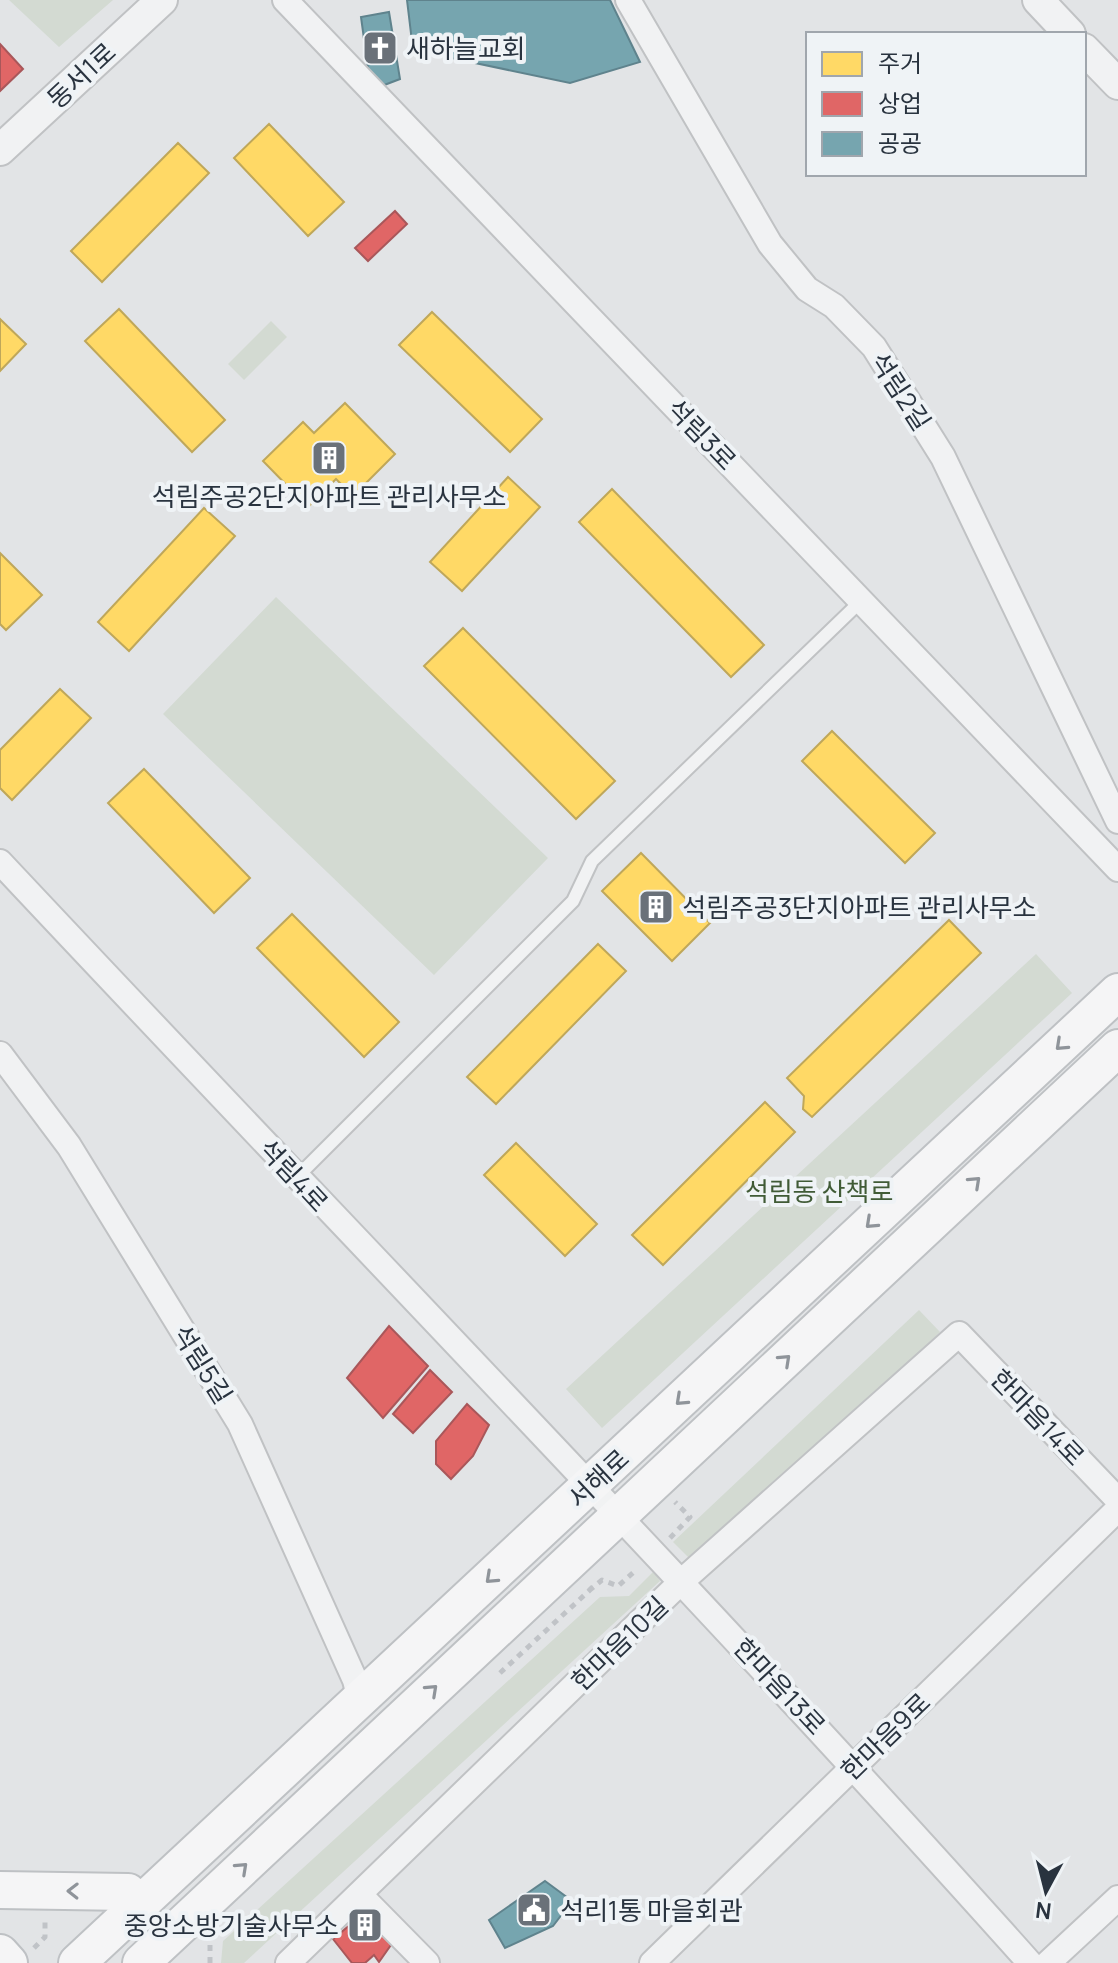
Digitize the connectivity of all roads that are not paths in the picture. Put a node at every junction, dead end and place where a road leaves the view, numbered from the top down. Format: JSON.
{"nodes":[{"id":1,"x":162,"y":0,"type":"edge"},
{"id":2,"x":285,"y":0,"type":"edge"},
{"id":3,"x":628,"y":0,"type":"edge"},
{"id":4,"x":1038,"y":0,"type":"edge"},
{"id":5,"x":1068,"y":32,"type":"edge"},
{"id":6,"x":1086,"y":51,"type":"edge"},
{"id":7,"x":1118,"y":84,"type":"edge"},
{"id":8,"x":0,"y":150,"type":"edge"},
{"id":9,"x":861,"y":601,"type":"junction"},
{"id":10,"x":1118,"y":821,"type":"edge"},
{"id":11,"x":0,"y":862,"type":"edge"},
{"id":12,"x":1118,"y":869,"type":"edge"},
{"id":13,"x":1118,"y":992,"type":"edge"},
{"id":14,"x":1118,"y":1048,"type":"edge"},
{"id":15,"x":0,"y":1054,"type":"edge"},
{"id":16,"x":296,"y":1178,"type":"junction"},
{"id":17,"x":959,"y":1334,"type":"joint"},
{"id":18,"x":589,"y":1486,"type":"junction"},
{"id":19,"x":1118,"y":1500,"type":"edge"},
{"id":20,"x":1118,"y":1509,"type":"edge"},
{"id":21,"x":618,"y":1516,"type":"junction"},
{"id":22,"x":682,"y":1581,"type":"junction"},
{"id":23,"x":360,"y":1700,"type":"junction"},
{"id":24,"x":854,"y":1766,"type":"junction"},
{"id":25,"x":0,"y":1890,"type":"edge"},
{"id":26,"x":360,"y":1895,"type":"junction"},
{"id":27,"x":1118,"y":1898,"type":"edge"},
{"id":28,"x":141,"y":1905,"type":"junction"},
{"id":29,"x":185,"y":1922,"type":"junction"},
{"id":30,"x":0,"y":1953,"type":"edge"},
{"id":31,"x":9,"y":1963,"type":"edge"},
{"id":32,"x":77,"y":1963,"type":"edge"},
{"id":33,"x":141,"y":1963,"type":"edge"},
{"id":34,"x":181,"y":1963,"type":"edge"},
{"id":35,"x":288,"y":1963,"type":"edge"},
{"id":36,"x":427,"y":1963,"type":"edge"},
{"id":37,"x":652,"y":1963,"type":"edge"},
{"id":38,"x":1030,"y":1963,"type":"edge"},
{"id":39,"x":1048,"y":1963,"type":"edge"}],
"edges":[{"from":1,"to":8,"type":"street","name":"동서1로"},
{"from":2,"to":9,"type":"street","name":"석림3로"},
{"from":3,"to":10,"type":"street","name":"석림2길"},
{"from":4,"to":5,"type":"street"},
{"from":6,"to":7,"type":"street"},
{"from":9,"to":12,"type":"street","name":"석림3로"},
{"from":9,"to":16,"type":"lane"},
{"from":11,"to":16,"type":"street","name":"석림4로"},
{"from":13,"to":18,"type":"main road","name":"서해로","one_way":true},
{"from":21,"to":14,"type":"main road","name":"서해로","one_way":true},
{"from":15,"to":23,"type":"street","name":"석림5길"},
{"from":16,"to":18,"type":"street","name":"석림4로"},
{"from":17,"to":19,"type":"street","name":"한마음14로"},
{"from":17,"to":22,"type":"street","name":"한마음10길"},
{"from":18,"to":21,"type":"street","name":"한마음13로"},
{"from":18,"to":23,"type":"main road","name":"서해로","one_way":true},
{"from":20,"to":24,"type":"street","name":"한마음9로"},
{"from":21,"to":22,"type":"street","name":"한마음13로"},
{"from":29,"to":21,"type":"main road","name":"서해로","one_way":true},
{"from":22,"to":24,"type":"street","name":"한마음13로"},
{"from":22,"to":26,"type":"street","name":"한마음10길"},
{"from":23,"to":28,"type":"main road","name":"서해로"},
{"from":24,"to":37,"type":"street","name":"한마음9로"},
{"from":24,"to":38,"type":"street","name":"한마음13로"},
{"from":28,"to":25,"type":"main road","one_way":true},
{"from":26,"to":35,"type":"street","name":"한마음10길"},
{"from":26,"to":36,"type":"street"},
{"from":27,"to":39,"type":"street"},
{"from":28,"to":32,"type":"main road","name":"서해로"},
{"from":29,"to":33,"type":"main road","name":"서해로"},
{"from":29,"to":34,"type":"main road"},
{"from":30,"to":31,"type":"main road"}]}
